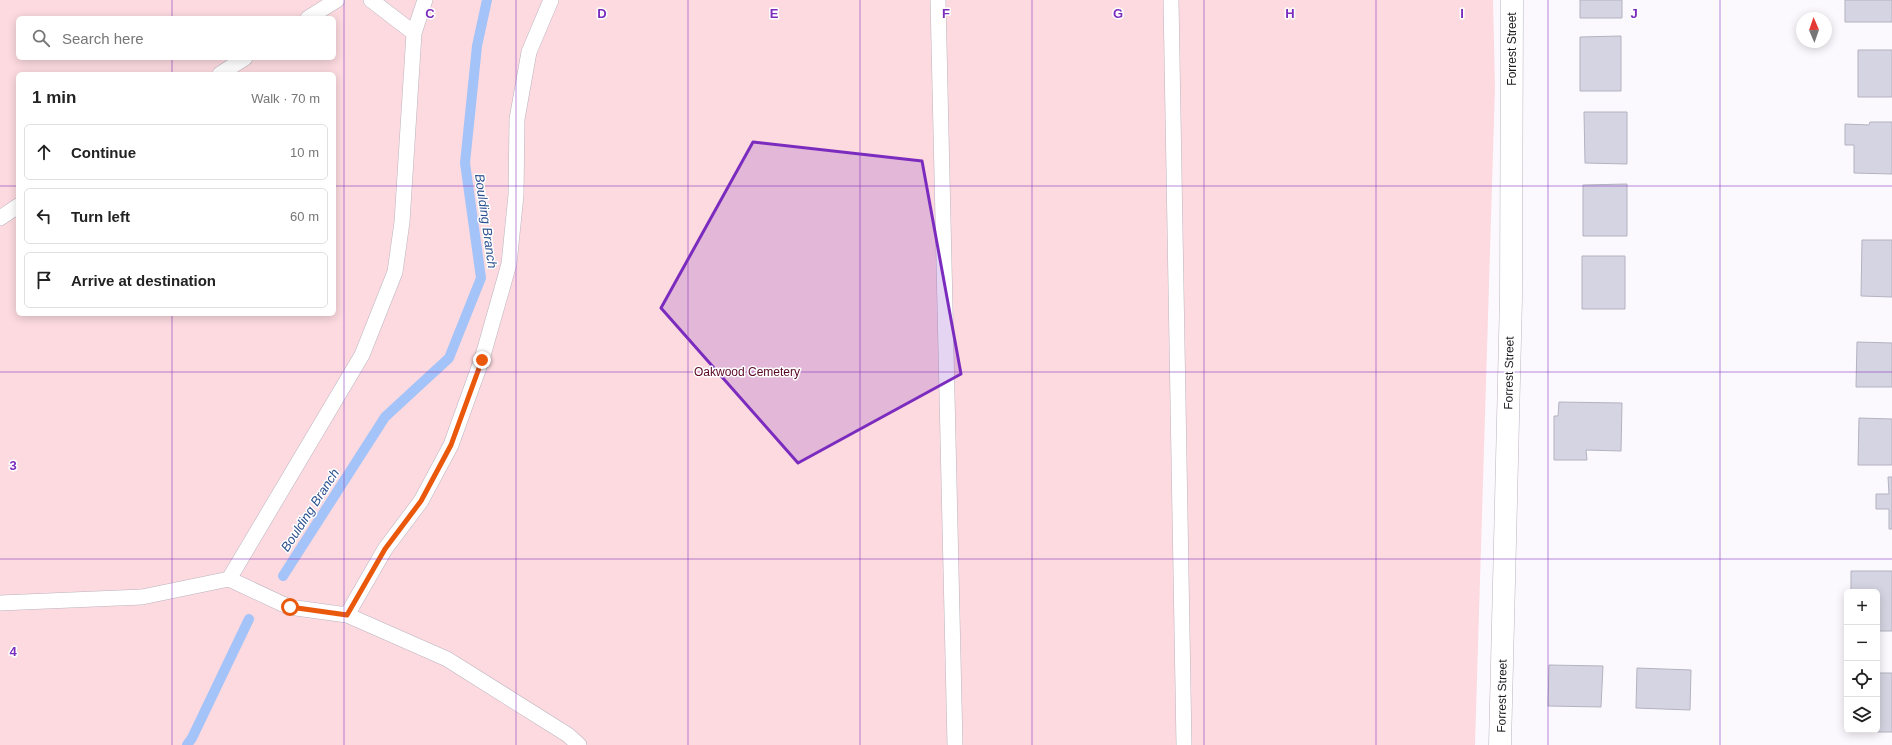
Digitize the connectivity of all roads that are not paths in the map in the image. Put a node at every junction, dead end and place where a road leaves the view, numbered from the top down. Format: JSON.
{"nodes":[{"id":1,"x":337,"y":0,"type":"edge"},
{"id":2,"x":372,"y":0,"type":"edge"},
{"id":3,"x":425,"y":0,"type":"edge"},
{"id":4,"x":551,"y":0,"type":"edge"},
{"id":5,"x":938,"y":0,"type":"edge"},
{"id":6,"x":1171,"y":0,"type":"edge"},
{"id":7,"x":1512,"y":0,"type":"edge"},
{"id":8,"x":311,"y":16,"type":"edge"},
{"id":9,"x":414,"y":33,"type":"junction"},
{"id":10,"x":242,"y":60,"type":"edge"},
{"id":11,"x":223,"y":72,"type":"edge"},
{"id":12,"x":16,"y":207,"type":"edge"},
{"id":13,"x":0,"y":218,"type":"edge"},
{"id":14,"x":229,"y":579,"type":"junction"},
{"id":15,"x":0,"y":602,"type":"edge"},
{"id":16,"x":347,"y":615,"type":"junction"},
{"id":17,"x":579,"y":745,"type":"edge"},
{"id":18,"x":955,"y":745,"type":"edge"},
{"id":19,"x":1184,"y":745,"type":"edge"},
{"id":20,"x":1500,"y":745,"type":"edge"}],
"edges":[{"from":1,"to":8,"type":"lane"},
{"from":2,"to":9,"type":"lane"},
{"from":3,"to":9,"type":"lane"},
{"from":4,"to":16,"type":"lane"},
{"from":5,"to":18,"type":"lane"},
{"from":6,"to":19,"type":"lane"},
{"from":7,"to":20,"type":"street","name":"Forrest Street"},
{"from":9,"to":14,"type":"lane"},
{"from":10,"to":11,"type":"lane"},
{"from":12,"to":13,"type":"lane"},
{"from":14,"to":15,"type":"lane"},
{"from":14,"to":16,"type":"lane"},
{"from":16,"to":17,"type":"lane"}]}
